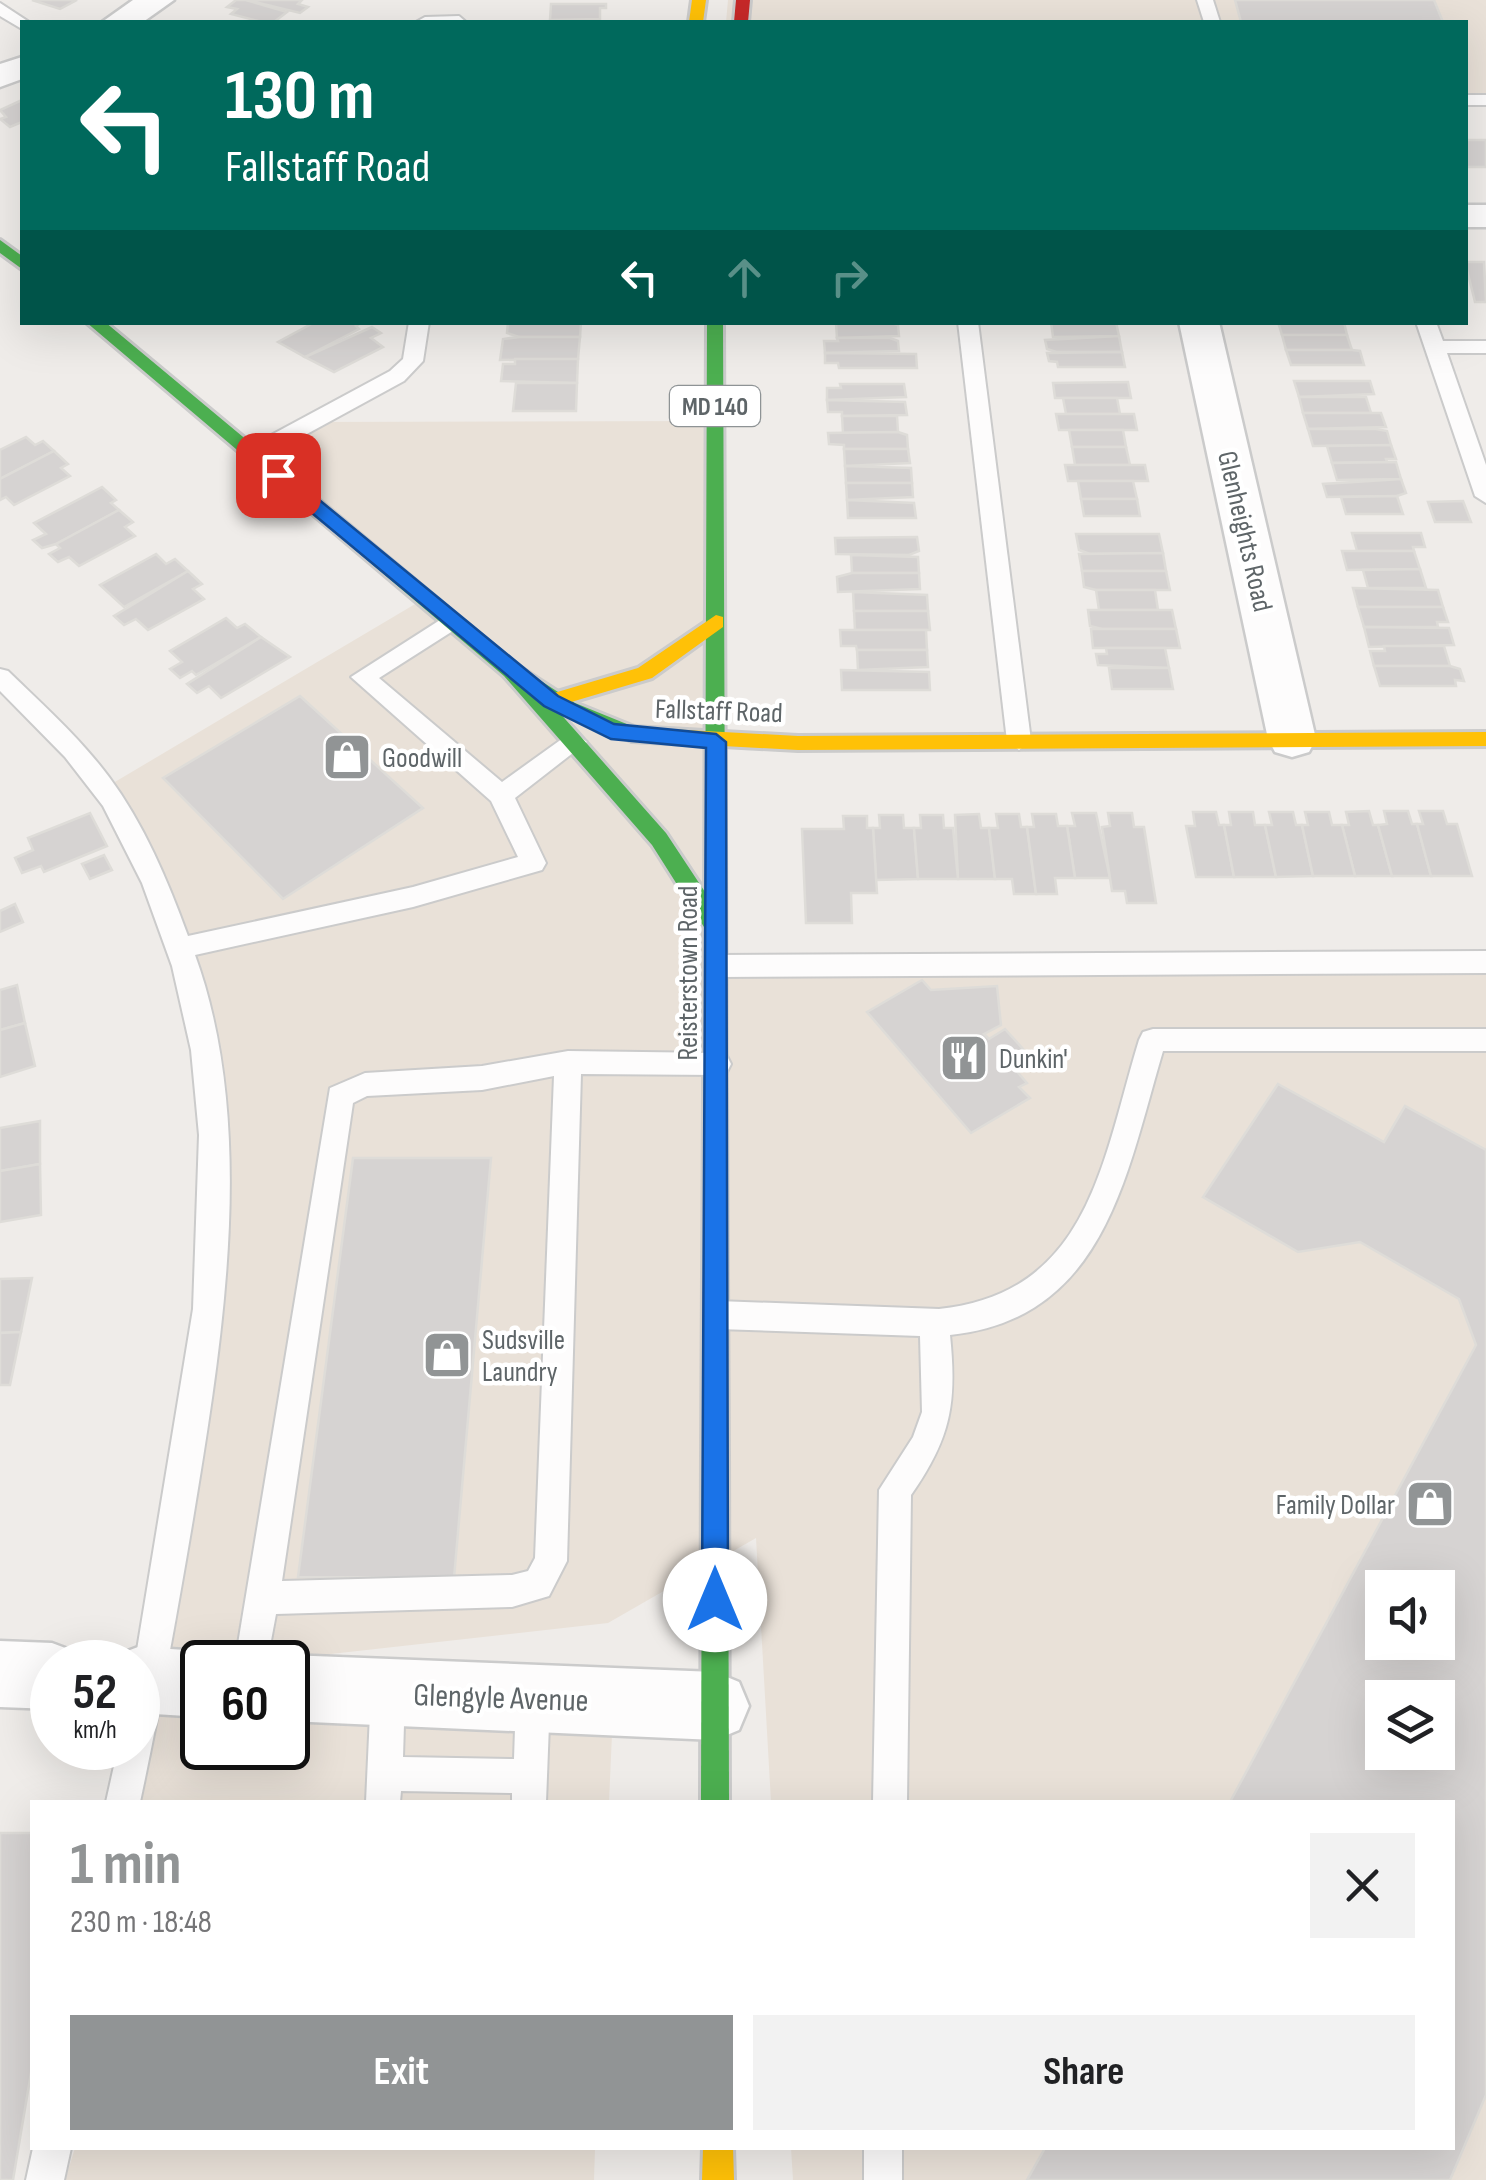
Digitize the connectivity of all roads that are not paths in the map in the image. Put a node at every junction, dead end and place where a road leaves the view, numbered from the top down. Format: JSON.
{"nodes":[{"id":1,"x":158,"y":0,"type":"edge"},
{"id":2,"x":123,"y":20,"type":"edge"},
{"id":3,"x":0,"y":245,"type":"edge"},
{"id":4,"x":20,"y":262,"type":"edge"},
{"id":5,"x":98,"y":325,"type":"edge"},
{"id":6,"x":419,"y":325,"type":"edge"},
{"id":7,"x":715,"y":325,"type":"edge"},
{"id":8,"x":968,"y":325,"type":"edge"},
{"id":9,"x":1200,"y":325,"type":"edge"},
{"id":10,"x":1427,"y":325,"type":"edge"},
{"id":11,"x":1435,"y":347,"type":"junction"},
{"id":12,"x":1486,"y":347,"type":"edge"},
{"id":13,"x":253,"y":454,"type":"junction"},
{"id":14,"x":1486,"y":496,"type":"edge"},
{"id":15,"x":452,"y":621,"type":"junction"},
{"id":16,"x":716,"y":622,"type":"junction"},
{"id":17,"x":511,"y":671,"type":"junction"},
{"id":18,"x":0,"y":677,"type":"edge"},
{"id":19,"x":551,"y":701,"type":"junction"},
{"id":20,"x":1292,"y":738,"type":"junction"},
{"id":21,"x":1486,"y":739,"type":"edge"},
{"id":22,"x":1019,"y":741,"type":"junction"},
{"id":23,"x":574,"y":742,"type":"junction"},
{"id":24,"x":716,"y":742,"type":"junction"},
{"id":25,"x":501,"y":794,"type":"junction"},
{"id":26,"x":717,"y":929,"type":"junction"},
{"id":27,"x":180,"y":948,"type":"junction"},
{"id":28,"x":1486,"y":962,"type":"edge"},
{"id":29,"x":717,"y":966,"type":"junction"},
{"id":30,"x":1486,"y":1040,"type":"edge"},
{"id":31,"x":568,"y":1062,"type":"junction"},
{"id":32,"x":717,"y":1064,"type":"junction"},
{"id":33,"x":718,"y":1316,"type":"junction"},
{"id":34,"x":934,"y":1325,"type":"junction"},
{"id":35,"x":263,"y":1598,"type":"junction"},
{"id":36,"x":254,"y":1640,"type":"edge"},
{"id":37,"x":160,"y":1667,"type":"edge"},
{"id":38,"x":0,"y":1674,"type":"edge"},
{"id":39,"x":30,"y":1675,"type":"edge"},
{"id":40,"x":310,"y":1689,"type":"edge"},
{"id":41,"x":388,"y":1692,"type":"junction"},
{"id":42,"x":533,"y":1698,"type":"junction"},
{"id":43,"x":715,"y":1706,"type":"junction"},
{"id":44,"x":130,"y":1770,"type":"edge"},
{"id":45,"x":384,"y":1788,"type":"edge"},
{"id":46,"x":465,"y":1789,"type":"edge"},
{"id":47,"x":530,"y":1789,"type":"edge"},
{"id":48,"x":123,"y":1800,"type":"edge"},
{"id":49,"x":715,"y":1800,"type":"edge"},
{"id":50,"x":890,"y":1800,"type":"edge"},
{"id":51,"x":52,"y":2150,"type":"edge"},
{"id":52,"x":718,"y":2150,"type":"edge"},
{"id":53,"x":883,"y":2150,"type":"edge"},
{"id":54,"x":45,"y":2180,"type":"edge"},
{"id":55,"x":718,"y":2180,"type":"edge"},
{"id":56,"x":883,"y":2180,"type":"edge"}],
"edges":[{"from":1,"to":2,"type":"street"},
{"from":3,"to":4,"type":"main road"},
{"from":5,"to":13,"type":"main road","name":"Fallstaff Road"},
{"from":6,"to":13,"type":"lane"},
{"from":7,"to":16,"type":"main road","name":"Reisterstown Road","number":"MD 140"},
{"from":8,"to":22,"type":"lane"},
{"from":9,"to":20,"type":"street","name":"Glenheights Road"},
{"from":10,"to":11,"type":"lane"},
{"from":11,"to":12,"type":"lane"},
{"from":11,"to":14,"type":"lane"},
{"from":13,"to":15,"type":"main road","name":"Fallstaff Road"},
{"from":15,"to":17,"type":"main road","name":"Fallstaff Road"},
{"from":15,"to":25,"type":"lane"},
{"from":16,"to":19,"type":"main road"},
{"from":16,"to":24,"type":"main road","name":"Reisterstown Road","number":"MD 140"},
{"from":17,"to":19,"type":"main road","name":"Fallstaff Road"},
{"from":17,"to":23,"type":"main road"},
{"from":18,"to":27,"type":"lane"},
{"from":19,"to":24,"type":"main road","name":"Fallstaff Road"},
{"from":20,"to":21,"type":"main road","name":"Fallstaff Road"},
{"from":20,"to":22,"type":"main road","name":"Fallstaff Road"},
{"from":22,"to":24,"type":"main road","name":"Fallstaff Road"},
{"from":23,"to":25,"type":"lane"},
{"from":23,"to":26,"type":"main road"},
{"from":24,"to":26,"type":"main road","name":"Reisterstown Road","number":"MD 140"},
{"from":25,"to":27,"type":"lane"},
{"from":26,"to":29,"type":"main road","name":"Reisterstown Road","number":"MD 140"},
{"from":27,"to":37,"type":"lane"},
{"from":28,"to":29,"type":"lane"},
{"from":29,"to":32,"type":"main road","name":"Reisterstown Road","number":"MD 140"},
{"from":30,"to":34,"type":"lane"},
{"from":31,"to":32,"type":"lane"},
{"from":31,"to":35,"type":"lane"},
{"from":31,"to":35,"type":"lane"},
{"from":32,"to":33,"type":"main road","name":"Reisterstown Road","number":"MD 140"},
{"from":33,"to":34,"type":"lane"},
{"from":33,"to":43,"type":"main road","name":"Reisterstown Road","number":"MD 140"},
{"from":34,"to":50,"type":"lane"},
{"from":35,"to":36,"type":"lane"},
{"from":38,"to":39,"type":"street"},
{"from":40,"to":41,"type":"street","name":"Glengyle Avenue"},
{"from":41,"to":42,"type":"street","name":"Glengyle Avenue"},
{"from":41,"to":45,"type":"lane"},
{"from":42,"to":43,"type":"street","name":"Glengyle Avenue"},
{"from":42,"to":47,"type":"lane"},
{"from":43,"to":49,"type":"main road","name":"Reisterstown Road","number":"MD 140"},
{"from":44,"to":48,"type":"lane"},
{"from":45,"to":46,"type":"lane"},
{"from":46,"to":47,"type":"lane"},
{"from":51,"to":54,"type":"lane"},
{"from":52,"to":55,"type":"main road"},
{"from":53,"to":56,"type":"lane"}]}
